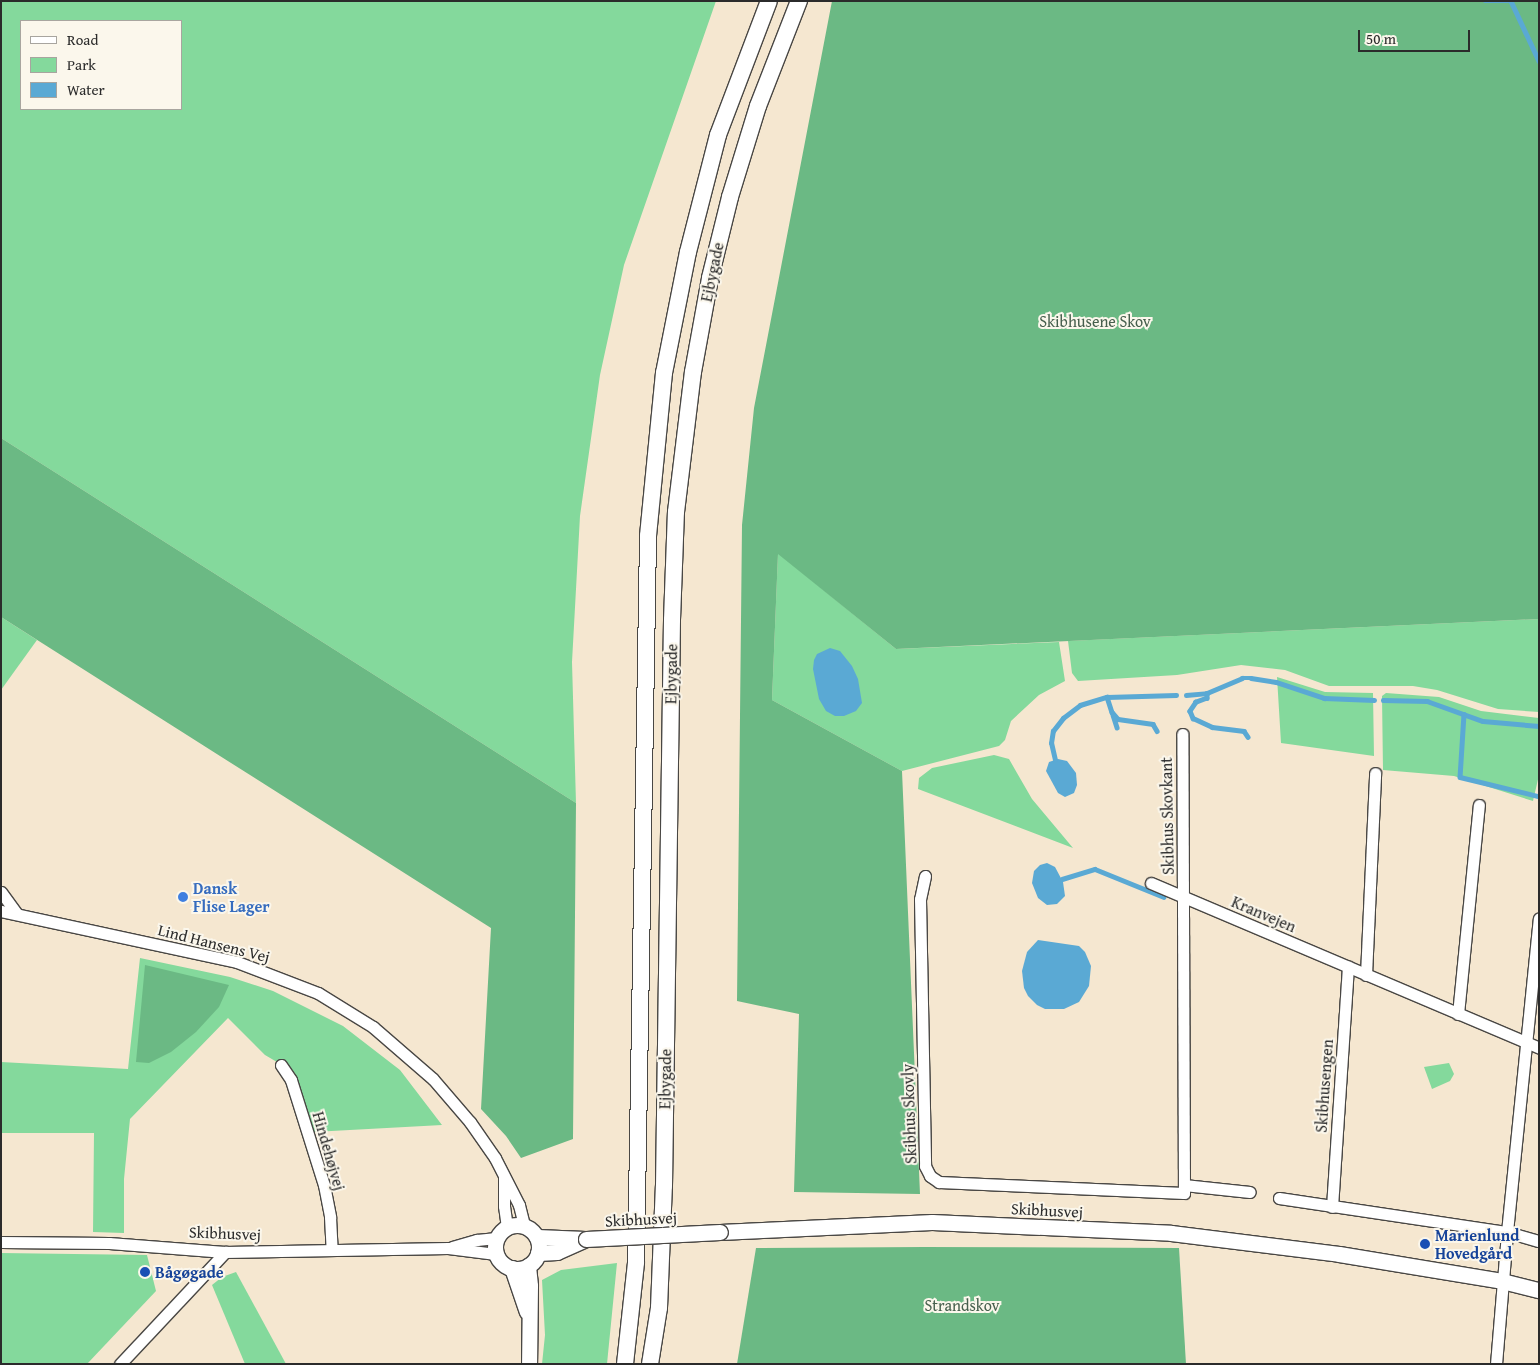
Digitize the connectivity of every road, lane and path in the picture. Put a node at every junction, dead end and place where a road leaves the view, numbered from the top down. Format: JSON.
{"nodes":[{"id":1,"x":770,"y":1,"type":"edge"},
{"id":2,"x":799,"y":1,"type":"edge"},
{"id":3,"x":1182,"y":734,"type":"dead end"},
{"id":4,"x":1375,"y":773,"type":"dead end"},
{"id":5,"x":1479,"y":805,"type":"dead end"},
{"id":6,"x":925,"y":876,"type":"dead end"},
{"id":7,"x":1151,"y":883,"type":"dead end"},
{"id":8,"x":1,"y":892,"type":"edge"},
{"id":9,"x":1184,"y":898,"type":"junction"},
{"id":10,"x":1,"y":911,"type":"edge"},
{"id":11,"x":16,"y":913,"type":"junction"},
{"id":12,"x":1539,"y":919,"type":"edge"},
{"id":13,"x":1348,"y":968,"type":"junction"},
{"id":14,"x":1366,"y":975,"type":"junction"},
{"id":15,"x":1458,"y":1014,"type":"junction"},
{"id":16,"x":1527,"y":1043,"type":"junction"},
{"id":17,"x":1539,"y":1048,"type":"edge"},
{"id":18,"x":280,"y":1065,"type":"dead end"},
{"id":19,"x":504,"y":1175,"type":"junction"},
{"id":20,"x":1184,"y":1186,"type":"junction"},
{"id":21,"x":1250,"y":1192,"type":"dead end"},
{"id":22,"x":1279,"y":1198,"type":"dead end"},
{"id":23,"x":1332,"y":1207,"type":"junction"},
{"id":24,"x":524,"y":1226,"type":"junction"},
{"id":25,"x":507,"y":1227,"type":"junction"},
{"id":26,"x":1507,"y":1232,"type":"junction"},
{"id":27,"x":537,"y":1236,"type":"junction"},
{"id":28,"x":586,"y":1239,"type":"junction"},
{"id":29,"x":1539,"y":1240,"type":"edge"},
{"id":30,"x":1,"y":1242,"type":"edge"},
{"id":31,"x":496,"y":1246,"type":"junction"},
{"id":32,"x":332,"y":1250,"type":"junction"},
{"id":33,"x":225,"y":1252,"type":"junction"},
{"id":34,"x":538,"y":1253,"type":"junction"},
{"id":35,"x":528,"y":1266,"type":"junction"},
{"id":36,"x":512,"y":1268,"type":"junction"},
{"id":37,"x":1502,"y":1281,"type":"junction"},
{"id":38,"x":1539,"y":1290,"type":"edge"},
{"id":39,"x":528,"y":1316,"type":"junction"},
{"id":40,"x":120,"y":1364,"type":"edge"},
{"id":41,"x":529,"y":1364,"type":"edge"},
{"id":42,"x":625,"y":1364,"type":"edge"},
{"id":43,"x":650,"y":1364,"type":"edge"},
{"id":44,"x":1496,"y":1364,"type":"edge"}],
"edges":[{"from":1,"to":42,"type":"main road","name":"Ejbygade"},
{"from":2,"to":43,"type":"main road","name":"Ejbygade"},
{"from":3,"to":9,"type":"street","name":"Skibhus Skovkant"},
{"from":4,"to":14,"type":"street"},
{"from":5,"to":15,"type":"street"},
{"from":6,"to":20,"type":"street","name":"Skibhus Skovly"},
{"from":7,"to":9,"type":"street","name":"Kranvejen"},
{"from":8,"to":11,"type":"street"},
{"from":9,"to":13,"type":"street","name":"Kranvejen"},
{"from":9,"to":20,"type":"street"},
{"from":10,"to":11,"type":"street","name":"Lind Hansens Vej"},
{"from":11,"to":19,"type":"street","name":"Lind Hansens Vej"},
{"from":12,"to":16,"type":"street"},
{"from":13,"to":14,"type":"street","name":"Kranvejen"},
{"from":13,"to":23,"type":"street","name":"Skibhusengen"},
{"from":14,"to":15,"type":"street","name":"Kranvejen"},
{"from":15,"to":16,"type":"street","name":"Kranvejen"},
{"from":16,"to":17,"type":"street","name":"Kranvejen"},
{"from":16,"to":26,"type":"street"},
{"from":18,"to":32,"type":"street","name":"Hindehøjvej"},
{"from":19,"to":24,"type":"street","name":"Lind Hansens Vej"},
{"from":19,"to":25,"type":"street"},
{"from":20,"to":21,"type":"street","name":"Skibhus Skovly"},
{"from":22,"to":23,"type":"street"},
{"from":23,"to":26,"type":"street"},
{"from":24,"to":25,"type":"street"},
{"from":24,"to":27,"type":"street"},
{"from":25,"to":31,"type":"street"},
{"from":26,"to":29,"type":"street"},
{"from":26,"to":37,"type":"street"},
{"from":27,"to":28,"type":"street","name":"Skibhusvej"},
{"from":27,"to":34,"type":"street"},
{"from":28,"to":34,"type":"street","name":"Skibhusvej"},
{"from":28,"to":37,"type":"street","name":"Skibhusvej","bridge":true},
{"from":30,"to":33,"type":"street","name":"Skibhusvej"},
{"from":31,"to":32,"type":"street","name":"Skibhusvej"},
{"from":31,"to":36,"type":"street"},
{"from":32,"to":33,"type":"street","name":"Skibhusvej"},
{"from":33,"to":40,"type":"street"},
{"from":34,"to":35,"type":"street"},
{"from":35,"to":36,"type":"street"},
{"from":35,"to":39,"type":"street"},
{"from":36,"to":39,"type":"street"},
{"from":37,"to":38,"type":"street","name":"Skibhusvej"},
{"from":37,"to":44,"type":"street"},
{"from":39,"to":41,"type":"street"}]}
